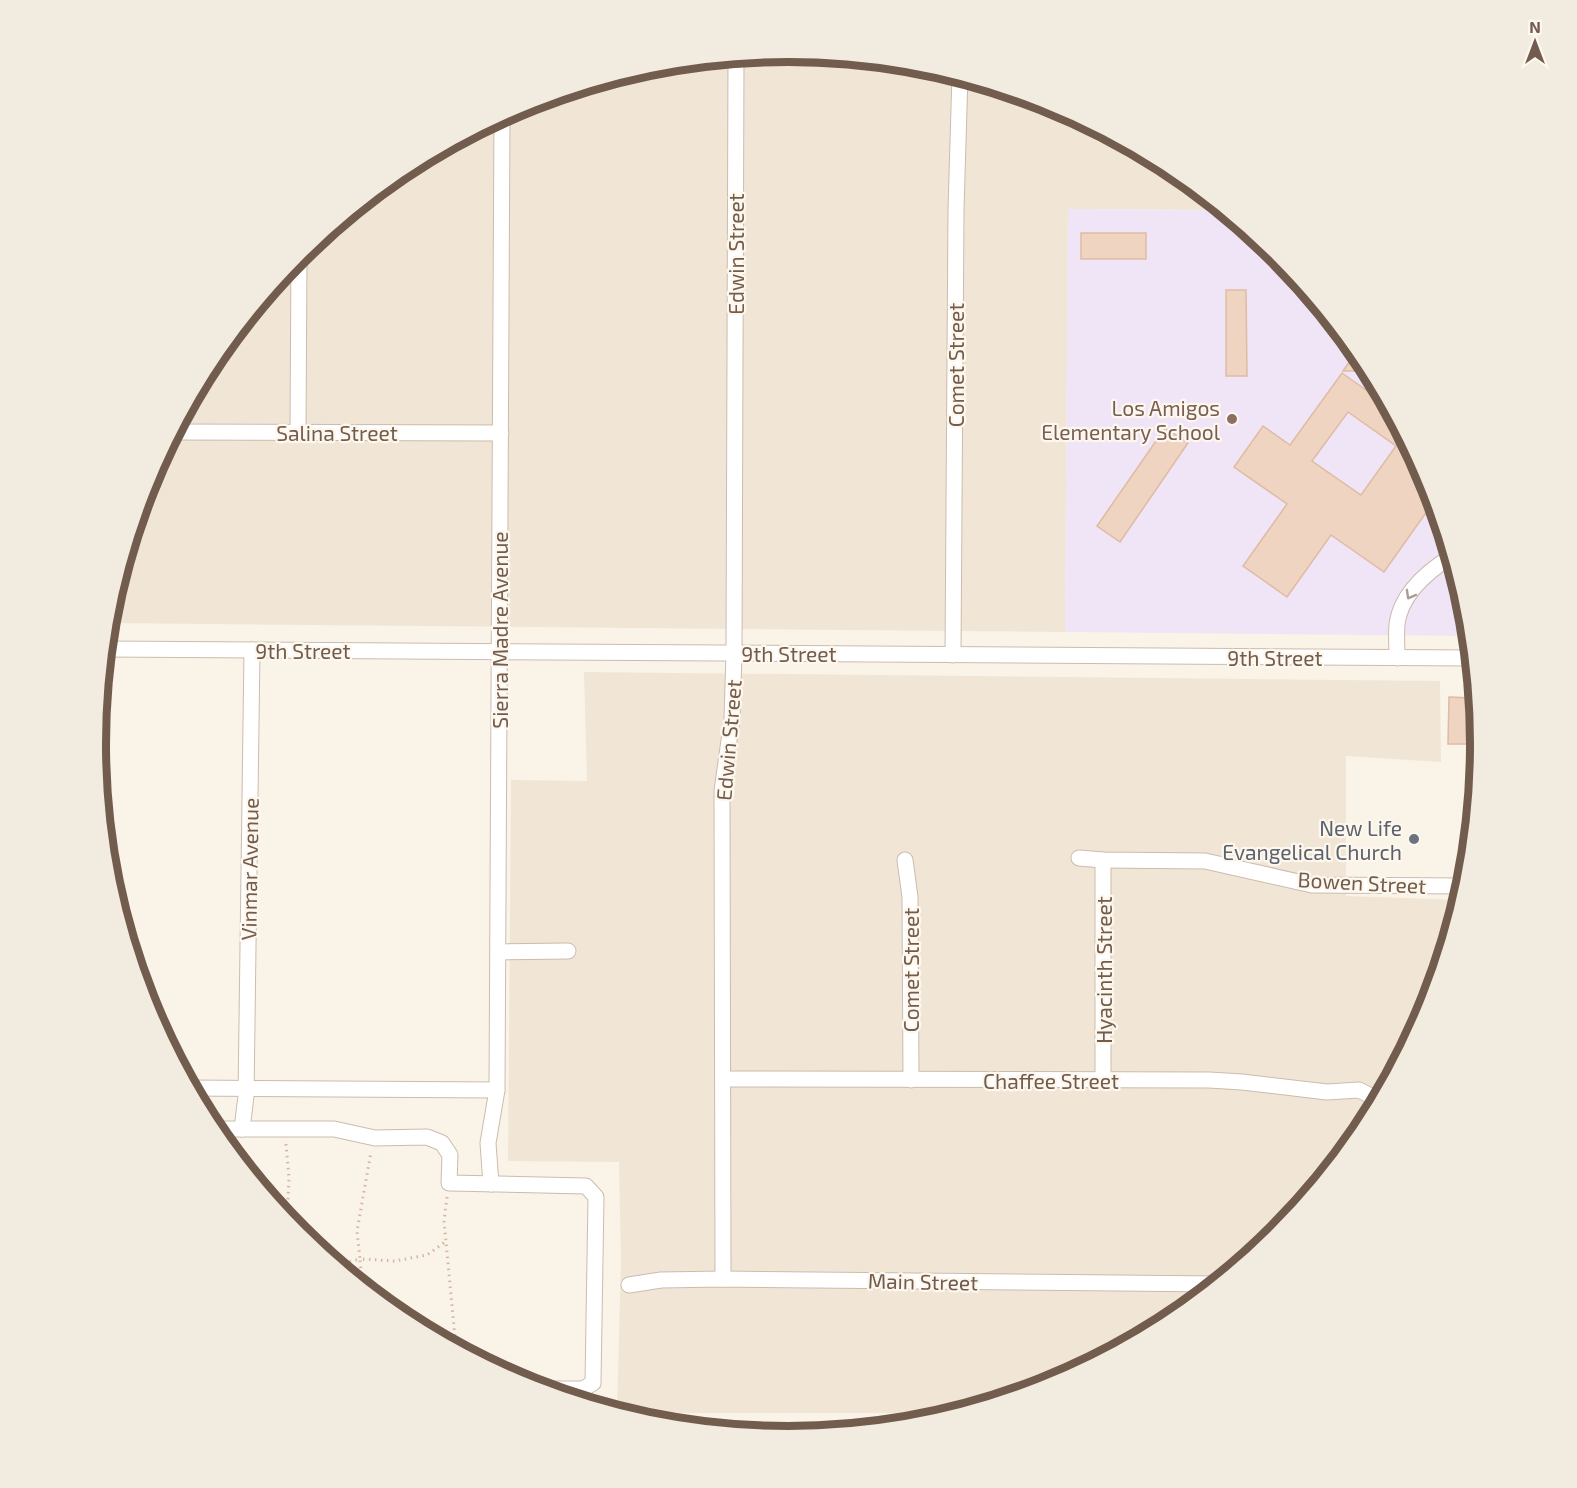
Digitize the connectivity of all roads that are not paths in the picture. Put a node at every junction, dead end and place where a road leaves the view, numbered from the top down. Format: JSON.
{"nodes":[{"id":1,"x":736,"y":64,"type":"edge"},
{"id":2,"x":960,"y":84,"type":"edge"},
{"id":3,"x":501,"y":125,"type":"edge"},
{"id":4,"x":299,"y":269,"type":"edge"},
{"id":5,"x":181,"y":432,"type":"edge"},
{"id":6,"x":298,"y":432,"type":"junction"},
{"id":7,"x":501,"y":434,"type":"junction"},
{"id":8,"x":1446,"y":560,"type":"edge"},
{"id":9,"x":113,"y":649,"type":"edge"},
{"id":10,"x":252,"y":650,"type":"junction"},
{"id":11,"x":499,"y":652,"type":"junction"},
{"id":12,"x":734,"y":653,"type":"junction"},
{"id":13,"x":953,"y":655,"type":"junction"},
{"id":14,"x":1397,"y":658,"type":"junction"},
{"id":15,"x":1465,"y":658,"type":"edge"},
{"id":16,"x":1079,"y":858,"type":"dead end"},
{"id":17,"x":905,"y":860,"type":"dead end"},
{"id":18,"x":1103,"y":860,"type":"junction"},
{"id":19,"x":1456,"y":886,"type":"edge"},
{"id":20,"x":568,"y":951,"type":"dead end"},
{"id":21,"x":498,"y":952,"type":"junction"},
{"id":22,"x":723,"y":1079,"type":"junction"},
{"id":23,"x":911,"y":1080,"type":"junction"},
{"id":24,"x":1103,"y":1080,"type":"junction"},
{"id":25,"x":199,"y":1088,"type":"edge"},
{"id":26,"x":246,"y":1088,"type":"junction"},
{"id":27,"x":497,"y":1090,"type":"junction"},
{"id":28,"x":1372,"y":1098,"type":"edge"},
{"id":29,"x":225,"y":1129,"type":"edge"},
{"id":30,"x":242,"y":1129,"type":"junction"},
{"id":31,"x":490,"y":1184,"type":"junction"},
{"id":32,"x":723,"y":1279,"type":"junction"},
{"id":33,"x":1205,"y":1284,"type":"edge"},
{"id":34,"x":629,"y":1285,"type":"dead end"},
{"id":35,"x":566,"y":1389,"type":"edge"}],
"edges":[{"from":1,"to":12,"type":"street","name":"Edwin Street"},
{"from":2,"to":13,"type":"street","name":"Comet Street"},
{"from":3,"to":7,"type":"street","name":"Sierra Madre Avenue"},
{"from":4,"to":6,"type":"street"},
{"from":5,"to":6,"type":"street","name":"Salina Street"},
{"from":6,"to":7,"type":"street","name":"Salina Street"},
{"from":7,"to":11,"type":"street","name":"Sierra Madre Avenue"},
{"from":8,"to":14,"type":"street","one_way":true},
{"from":9,"to":10,"type":"street","name":"9th Street"},
{"from":10,"to":11,"type":"street","name":"9th Street"},
{"from":10,"to":26,"type":"street","name":"Vinmar Avenue"},
{"from":11,"to":12,"type":"street","name":"9th Street"},
{"from":11,"to":21,"type":"street","name":"Sierra Madre Avenue"},
{"from":12,"to":13,"type":"street","name":"9th Street"},
{"from":12,"to":22,"type":"street","name":"Edwin Street"},
{"from":13,"to":14,"type":"street","name":"9th Street"},
{"from":14,"to":15,"type":"street","name":"9th Street"},
{"from":16,"to":18,"type":"street","name":"Bowen Street"},
{"from":17,"to":23,"type":"street","name":"Comet Street"},
{"from":18,"to":19,"type":"street","name":"Bowen Street"},
{"from":18,"to":24,"type":"street","name":"Hyacinth Street"},
{"from":20,"to":21,"type":"street"},
{"from":21,"to":27,"type":"street","name":"Sierra Madre Avenue"},
{"from":22,"to":23,"type":"street","name":"Chaffee Street"},
{"from":22,"to":32,"type":"street","name":"Edwin Street"},
{"from":23,"to":24,"type":"street","name":"Chaffee Street"},
{"from":24,"to":28,"type":"street","name":"Chaffee Street"},
{"from":25,"to":26,"type":"street"},
{"from":26,"to":27,"type":"street"},
{"from":26,"to":30,"type":"street","name":"Vinmar Avenue"},
{"from":27,"to":31,"type":"street","name":"Sierra Madre Avenue"},
{"from":29,"to":30,"type":"street"},
{"from":30,"to":31,"type":"street"},
{"from":31,"to":35,"type":"street"},
{"from":32,"to":33,"type":"street","name":"Main Street"},
{"from":32,"to":34,"type":"street","name":"Main Street"}]}
